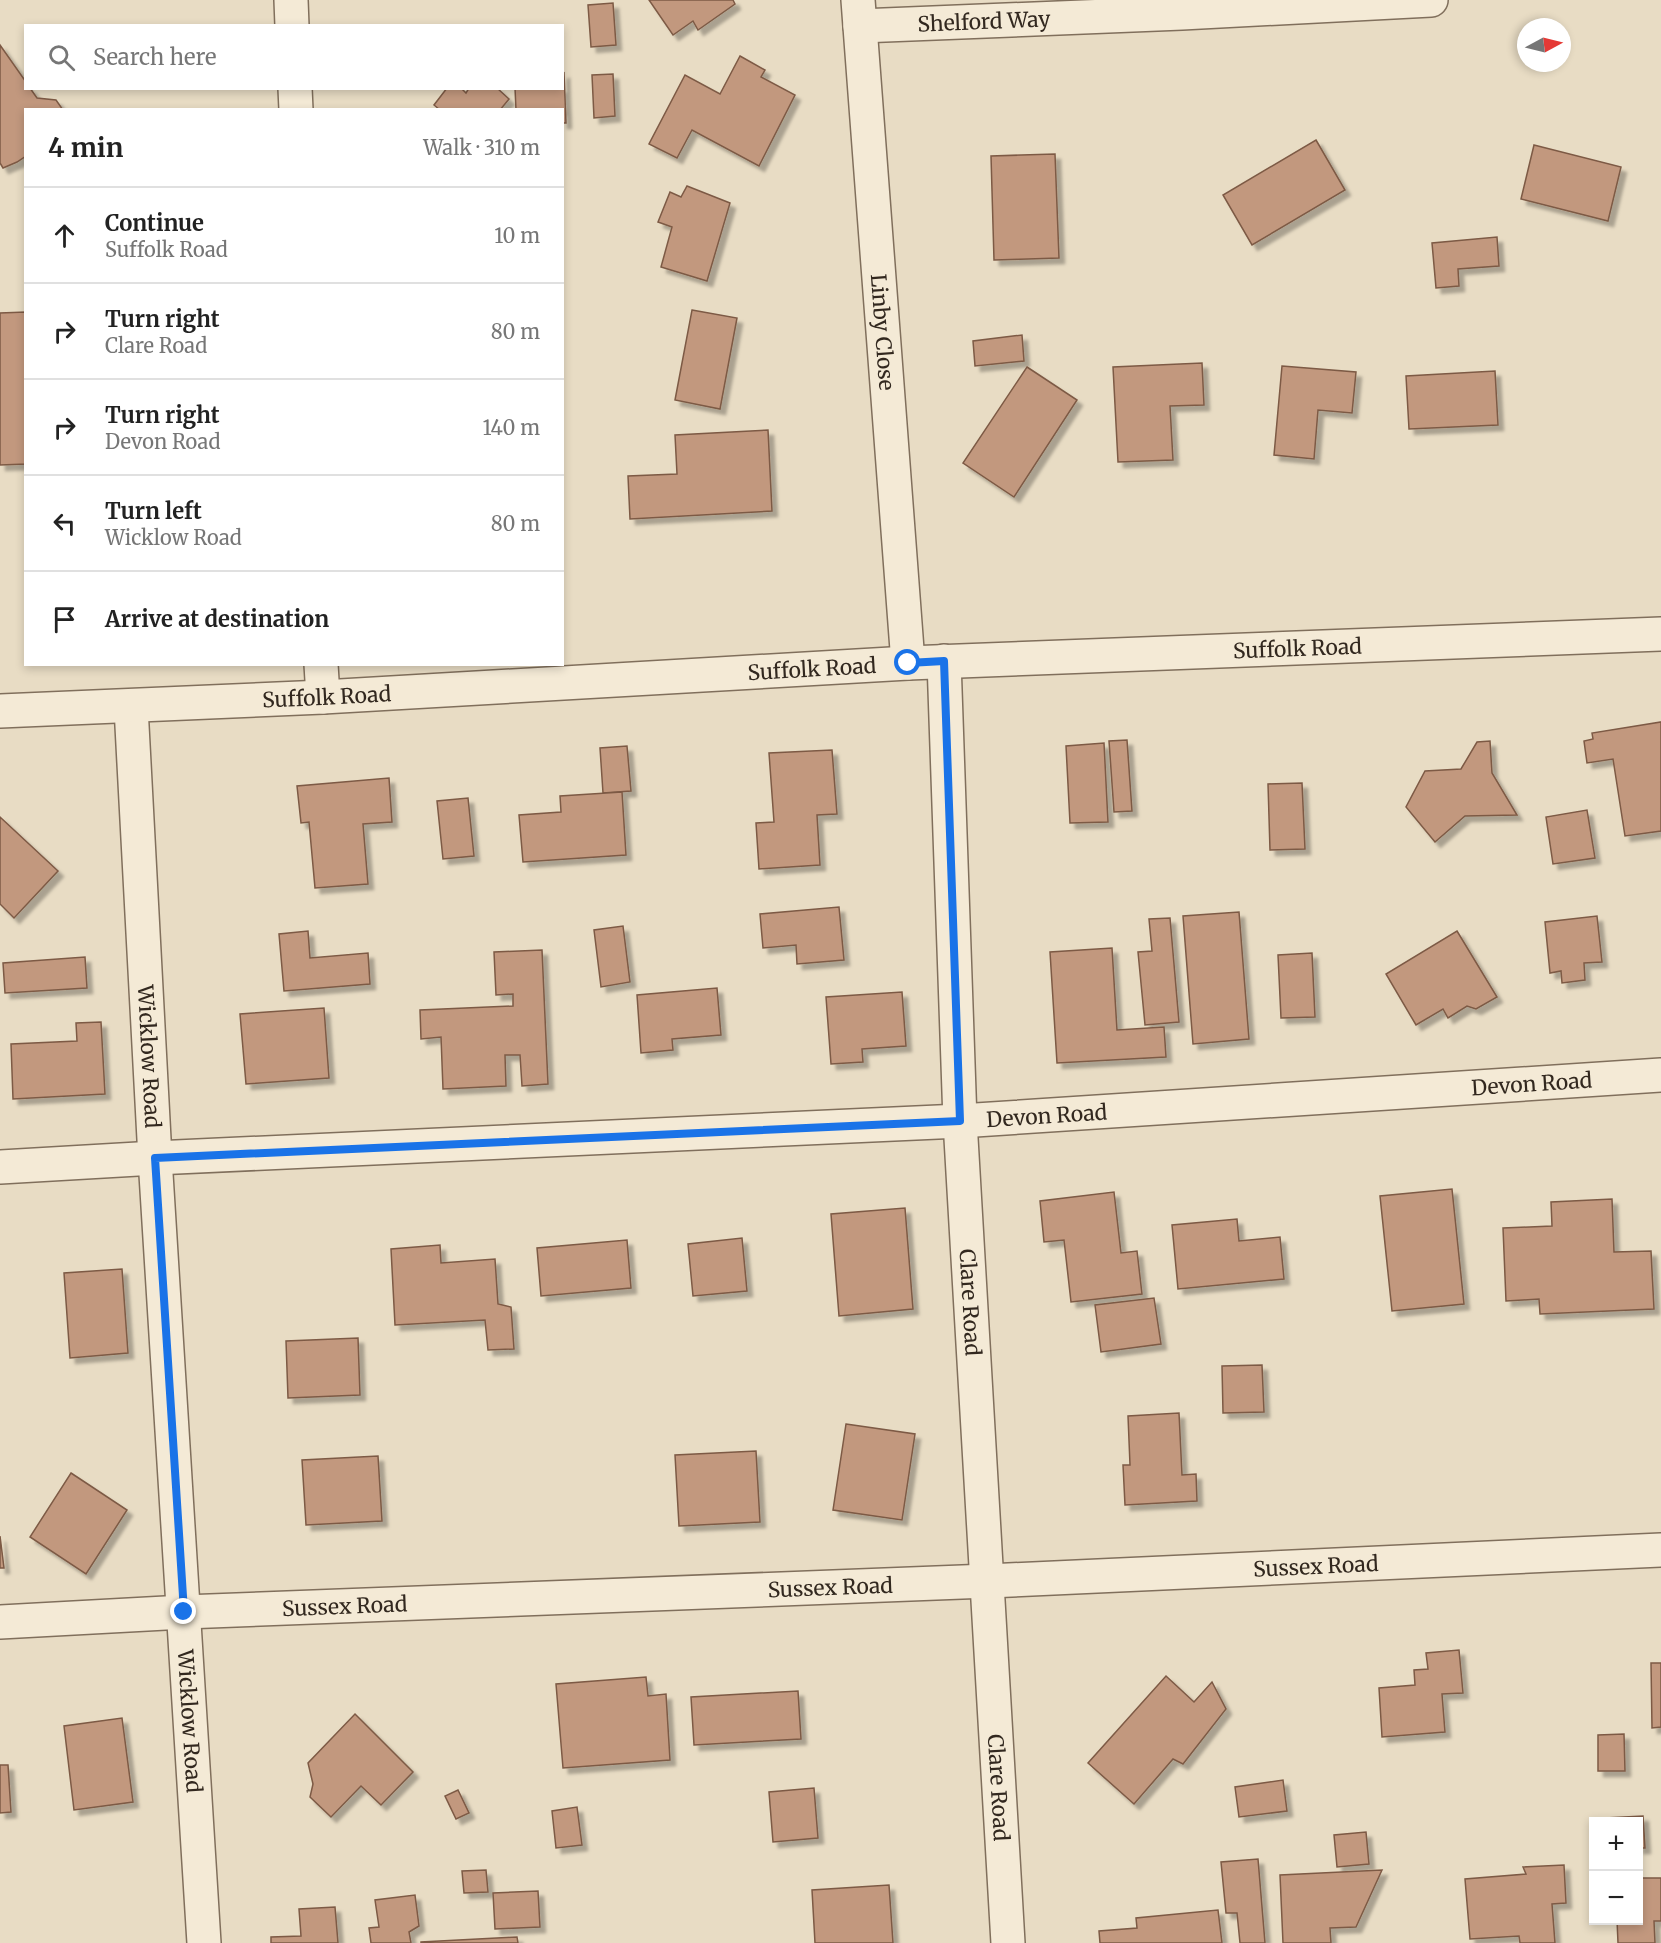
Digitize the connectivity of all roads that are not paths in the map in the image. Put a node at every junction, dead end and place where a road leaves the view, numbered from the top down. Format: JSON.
{"nodes":[{"id":1,"x":291,"y":0,"type":"edge"},
{"id":2,"x":1431,"y":0,"type":"edge"},
{"id":3,"x":859,"y":13,"type":"edge"},
{"id":4,"x":292,"y":24,"type":"edge"},
{"id":5,"x":295,"y":90,"type":"edge"},
{"id":6,"x":296,"y":108,"type":"edge"},
{"id":7,"x":1661,"y":634,"type":"edge"},
{"id":8,"x":944,"y":661,"type":"junction"},
{"id":9,"x":908,"y":663,"type":"junction"},
{"id":10,"x":321,"y":666,"type":"edge"},
{"id":11,"x":323,"y":697,"type":"junction"},
{"id":12,"x":131,"y":706,"type":"junction"},
{"id":13,"x":0,"y":711,"type":"edge"},
{"id":14,"x":1661,"y":1075,"type":"edge"},
{"id":15,"x":960,"y":1121,"type":"junction"},
{"id":16,"x":155,"y":1158,"type":"junction"},
{"id":17,"x":0,"y":1167,"type":"edge"},
{"id":18,"x":1661,"y":1550,"type":"edge"},
{"id":19,"x":988,"y":1581,"type":"junction"},
{"id":20,"x":184,"y":1612,"type":"junction"},
{"id":21,"x":0,"y":1622,"type":"edge"},
{"id":22,"x":204,"y":1943,"type":"edge"},
{"id":23,"x":1008,"y":1943,"type":"edge"}],
"edges":[{"from":1,"to":4,"type":"street"},
{"from":2,"to":3,"type":"street","name":"Shelford Way"},
{"from":3,"to":9,"type":"street","name":"Linby Close"},
{"from":5,"to":6,"type":"street"},
{"from":7,"to":8,"type":"street","name":"Suffolk Road"},
{"from":8,"to":9,"type":"street","name":"Suffolk Road"},
{"from":8,"to":15,"type":"street","name":"Clare Road"},
{"from":9,"to":11,"type":"street","name":"Suffolk Road"},
{"from":10,"to":11,"type":"street"},
{"from":11,"to":12,"type":"street","name":"Suffolk Road"},
{"from":12,"to":13,"type":"street","name":"Suffolk Road"},
{"from":12,"to":16,"type":"street","name":"Wicklow Road"},
{"from":14,"to":15,"type":"street","name":"Devon Road"},
{"from":15,"to":16,"type":"street","name":"Devon Road"},
{"from":15,"to":19,"type":"street","name":"Clare Road"},
{"from":16,"to":17,"type":"street","name":"Devon Road"},
{"from":16,"to":20,"type":"street","name":"Wicklow Road"},
{"from":18,"to":19,"type":"street","name":"Sussex Road"},
{"from":19,"to":20,"type":"street","name":"Sussex Road"},
{"from":19,"to":23,"type":"street","name":"Clare Road"},
{"from":20,"to":21,"type":"street","name":"Sussex Road"},
{"from":20,"to":22,"type":"street","name":"Wicklow Road"}]}
